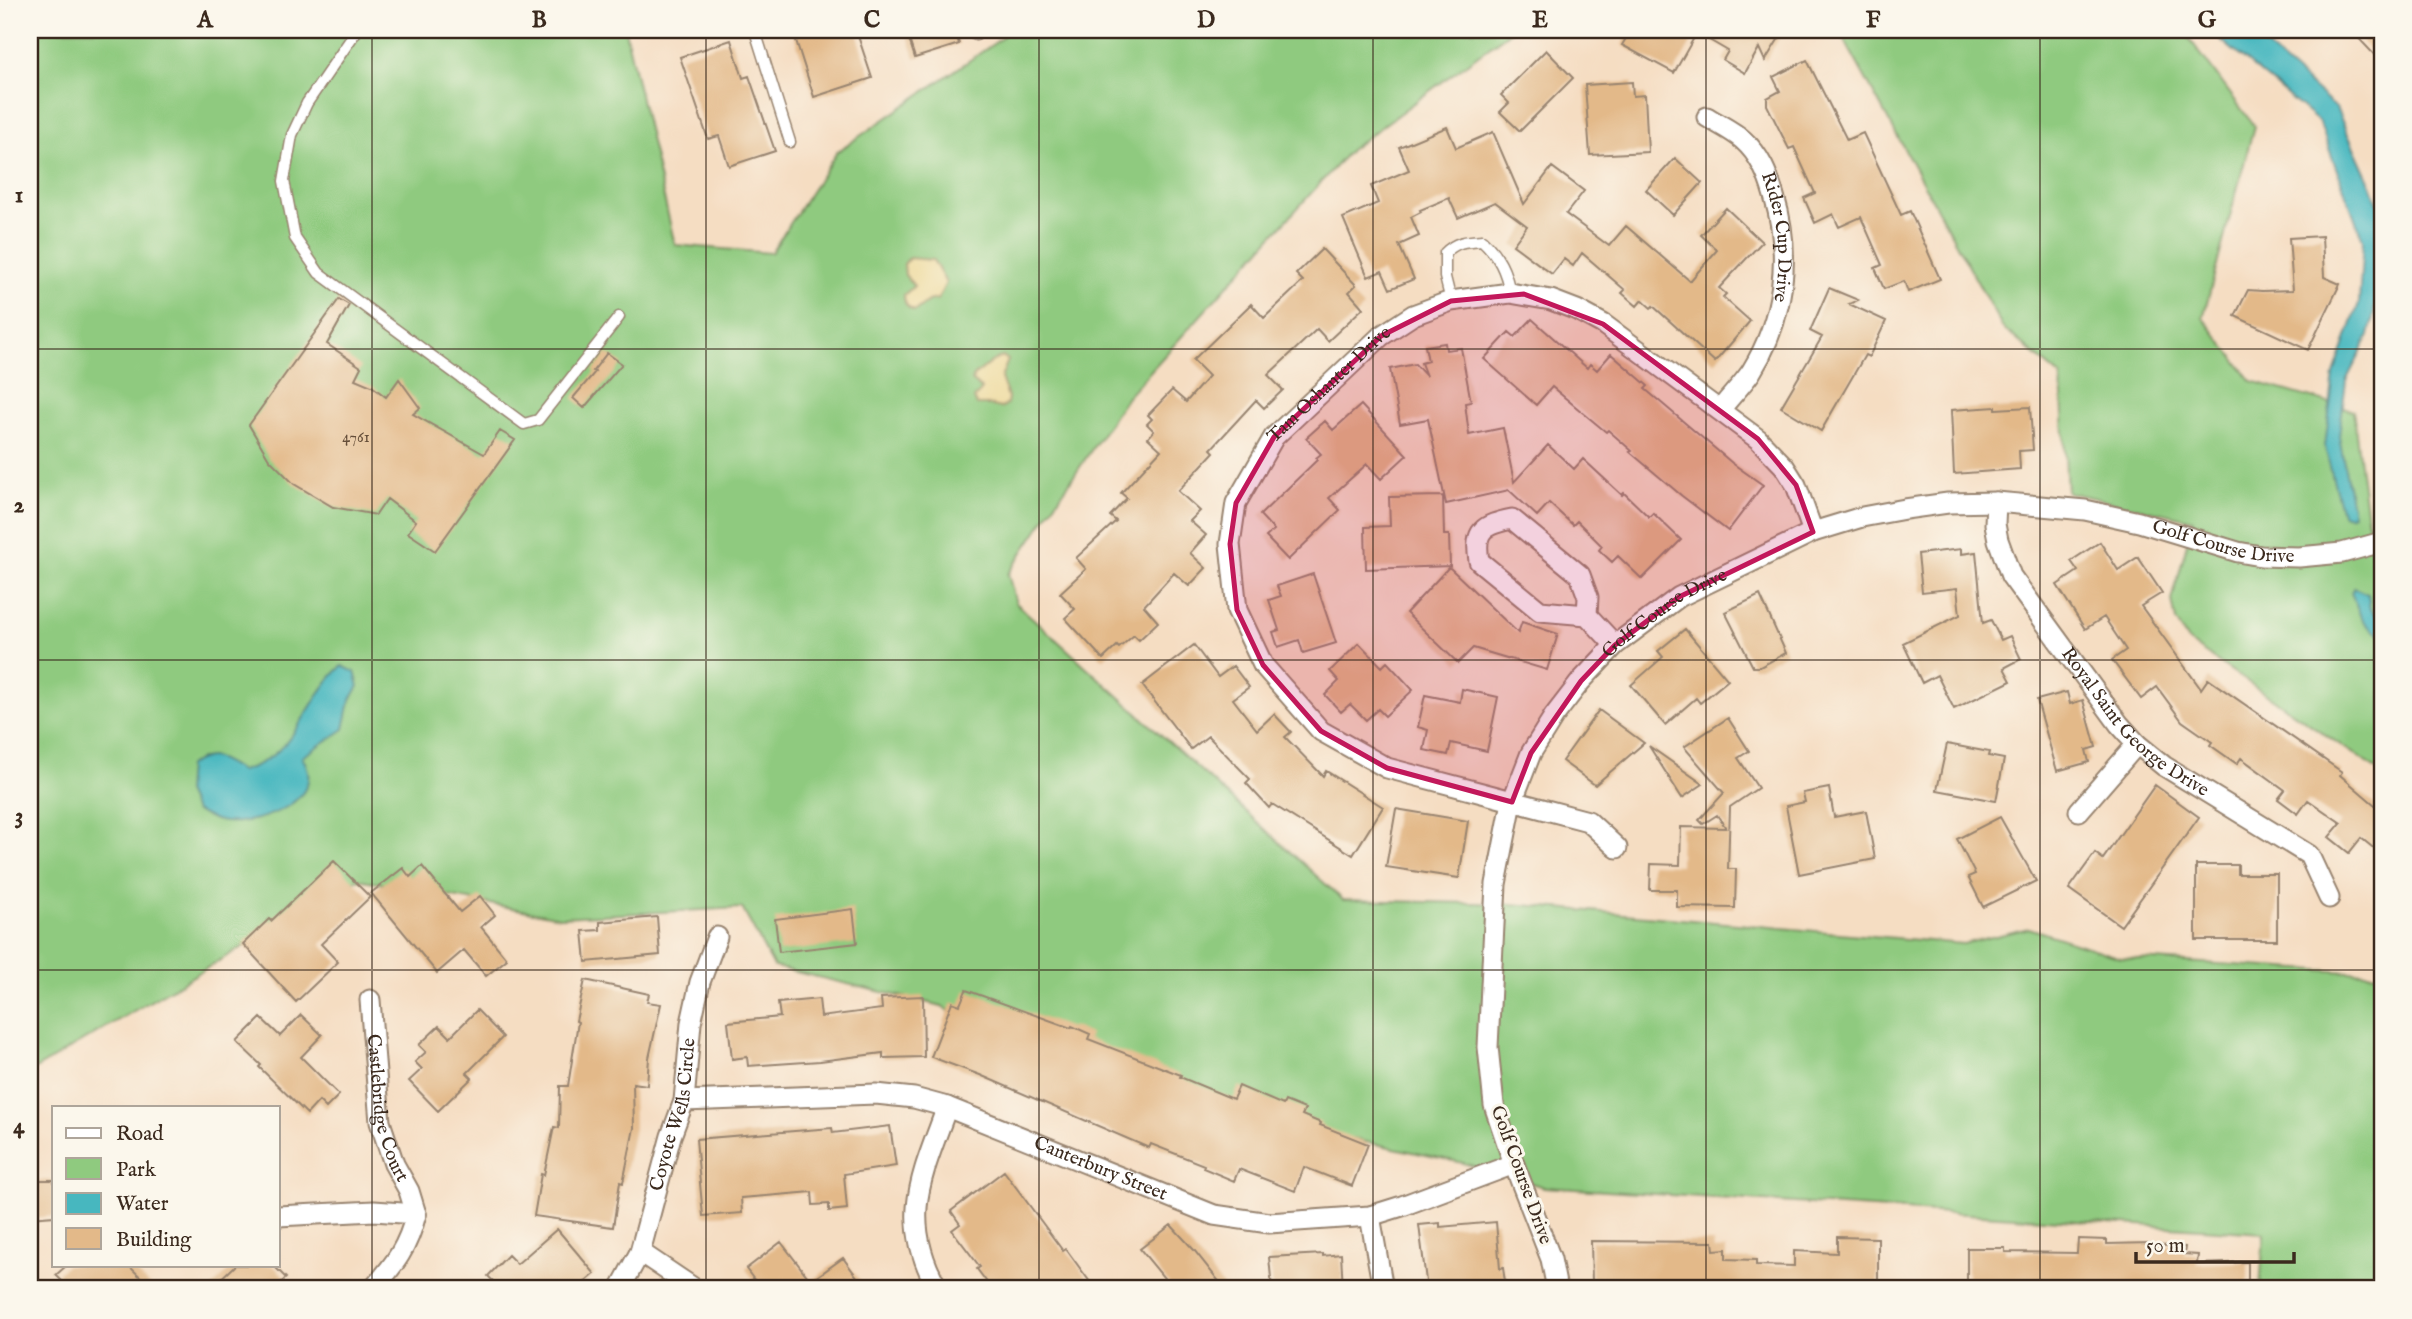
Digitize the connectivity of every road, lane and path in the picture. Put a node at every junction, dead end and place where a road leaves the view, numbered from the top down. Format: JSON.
{"nodes":[{"id":1,"x":357,"y":30,"type":"edge"},
{"id":2,"x":753,"y":30,"type":"edge"},
{"id":3,"x":1707,"y":117,"type":"dead end"},
{"id":4,"x":790,"y":142,"type":"dead end"},
{"id":5,"x":1510,"y":293,"type":"junction"},
{"id":6,"x":1451,"y":301,"type":"junction"},
{"id":7,"x":619,"y":317,"type":"dead end"},
{"id":8,"x":1720,"y":410,"type":"junction"},
{"id":9,"x":1996,"y":502,"type":"junction"},
{"id":10,"x":1813,"y":532,"type":"junction"},
{"id":11,"x":2382,"y":542,"type":"edge"},
{"id":12,"x":1587,"y":615,"type":"junction"},
{"id":13,"x":1615,"y":645,"type":"junction"},
{"id":14,"x":2137,"y":744,"type":"junction"},
{"id":15,"x":1511,"y":802,"type":"junction"},
{"id":16,"x":2079,"y":811,"type":"dead end"},
{"id":17,"x":1616,"y":848,"type":"dead end"},
{"id":18,"x":2329,"y":898,"type":"dead end"},
{"id":19,"x":717,"y":937,"type":"dead end"},
{"id":20,"x":370,"y":1000,"type":"dead end"},
{"id":21,"x":684,"y":1101,"type":"junction"},
{"id":22,"x":947,"y":1107,"type":"junction"},
{"id":23,"x":1514,"y":1164,"type":"junction"},
{"id":24,"x":416,"y":1214,"type":"junction"},
{"id":25,"x":280,"y":1216,"type":"edge"},
{"id":26,"x":1370,"y":1216,"type":"junction"},
{"id":27,"x":640,"y":1252,"type":"junction"},
{"id":28,"x":373,"y":1289,"type":"edge"},
{"id":29,"x":620,"y":1289,"type":"edge"},
{"id":30,"x":695,"y":1289,"type":"edge"},
{"id":31,"x":938,"y":1289,"type":"edge"},
{"id":32,"x":1383,"y":1289,"type":"edge"},
{"id":33,"x":1557,"y":1289,"type":"edge"}],
"edges":[{"from":1,"to":7,"type":"lane"},
{"from":2,"to":4,"type":"lane"},
{"from":3,"to":8,"type":"street","name":"Rider Cup Drive"},
{"from":5,"to":6,"type":"street","name":"Tam Oshanter Drive"},
{"from":5,"to":6,"type":"lane"},
{"from":5,"to":8,"type":"street","name":"Tam Oshanter Drive"},
{"from":6,"to":15,"type":"street","name":"Tam Oshanter Drive"},
{"from":8,"to":10,"type":"street","name":"Tam Oshanter Drive"},
{"from":9,"to":10,"type":"street","name":"Golf Course Drive"},
{"from":9,"to":11,"type":"street","name":"Golf Course Drive"},
{"from":9,"to":14,"type":"street","name":"Royal Saint George Drive"},
{"from":10,"to":13,"type":"street","name":"Golf Course Drive"},
{"from":12,"to":12,"type":"street"},
{"from":12,"to":13,"type":"street"},
{"from":13,"to":15,"type":"street","name":"Golf Course Drive"},
{"from":14,"to":16,"type":"street"},
{"from":14,"to":18,"type":"street","name":"Royal Saint George Drive"},
{"from":15,"to":17,"type":"street","name":"Tam Oshanter Drive"},
{"from":15,"to":23,"type":"street","name":"Golf Course Drive"},
{"from":19,"to":21,"type":"street","name":"Coyote Wells Circle"},
{"from":20,"to":24,"type":"street","name":"Castlebridge Court"},
{"from":21,"to":22,"type":"street","name":"Canterbury Street"},
{"from":21,"to":27,"type":"street","name":"Coyote Wells Circle"},
{"from":22,"to":26,"type":"street","name":"Canterbury Street"},
{"from":22,"to":31,"type":"street"},
{"from":23,"to":26,"type":"street","name":"Canterbury Street"},
{"from":23,"to":33,"type":"street","name":"Golf Course Drive"},
{"from":24,"to":25,"type":"street"},
{"from":24,"to":28,"type":"street"},
{"from":26,"to":32,"type":"street"},
{"from":27,"to":29,"type":"street","name":"Coyote Wells Circle"},
{"from":27,"to":30,"type":"street"}]}
